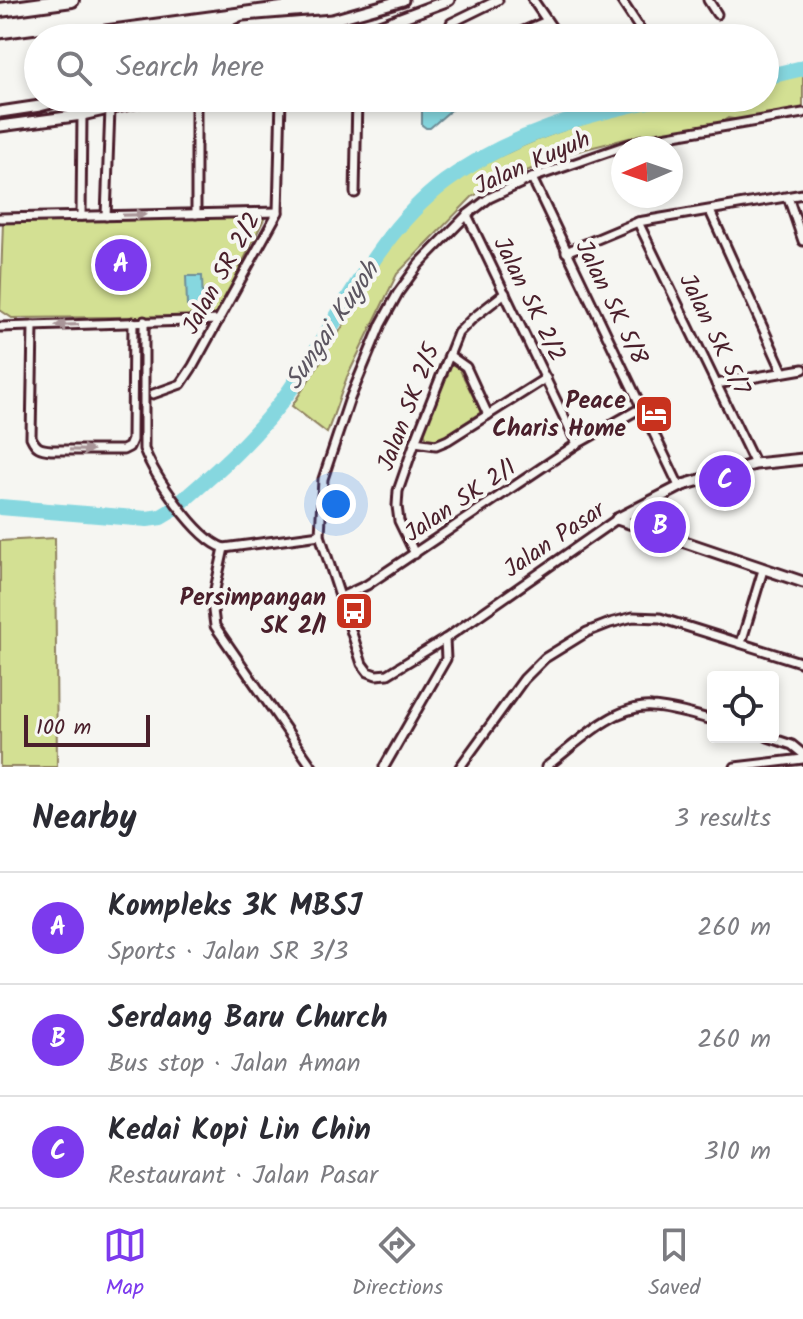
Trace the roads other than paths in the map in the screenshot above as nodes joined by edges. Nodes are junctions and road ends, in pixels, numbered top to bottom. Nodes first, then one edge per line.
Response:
1 (72, 0) edge
2 (403, 0) edge
3 (449, 0) edge
4 (498, 0) edge
5 (533, 0) edge
6 (621, 0) edge
7 (708, 0) edge
8 (0, 10) edge
9 (717, 14) dead end
10 (398, 20) junction
11 (547, 21) junction
12 (285, 24) edge
13 (387, 24) edge
14 (391, 24) edge
15 (451, 24) edge
16 (541, 24) edge
17 (549, 24) edge
18 (637, 24) edge
19 (24, 108) edge
20 (0, 112) edge
21 (96, 112) edge
22 (110, 112) edge
23 (196, 112) edge
24 (281, 112) edge
25 (357, 112) edge
26 (803, 113) edge
27 (82, 115) junction
28 (0, 127) edge
29 (532, 178) junction
30 (355, 193) dead end
31 (803, 194) edge
32 (788, 197) junction
33 (710, 211) junction
34 (278, 212) junction
35 (196, 214) junction
36 (467, 215) junction
37 (81, 216) junction
38 (106, 216) junction
39 (0, 218) edge
40 (638, 222) junction
41 (803, 241) edge
42 (566, 252) junction
43 (505, 293) junction
44 (0, 319) edge
45 (219, 320) junction
46 (144, 321) junction
47 (133, 322) junction
48 (33, 326) junction
49 (0, 327) edge
50 (11, 327) junction
51 (449, 355) junction
52 (803, 369) edge
53 (783, 372) junction
54 (546, 378) junction
55 (716, 384) junction
56 (153, 394) dead end
57 (641, 408) junction
58 (488, 415) junction
59 (415, 442) junction
60 (577, 444) junction
61 (803, 459) edge
62 (755, 464) junction
63 (679, 486) junction
64 (617, 519) junction
65 (320, 535) junction
66 (224, 548) junction
67 (415, 554) junction
68 (763, 570) junction
69 (803, 580) edge
70 (341, 597) junction
71 (445, 639) junction
72 (741, 643) junction
73 (803, 663) edge
74 (388, 674) joint
75 (707, 719) edge
76 (779, 741) edge
77 (799, 760) edge
78 (312, 767) edge
79 (384, 767) edge
80 (460, 767) edge
81 (546, 767) edge
82 (735, 767) edge

1 - 8 highway
2 - 12 street
3 - 10 street
4 - 15 street
5 - 11 street
6 - 18 street
7 - 9 street
10 - 13 street
10 - 14 street
11 - 16 street
11 - 17 street
19 - 20 street
21 - 27 street
22 - 38 street
23 - 35 street
24 - 34 street, Jalan SR 2/2
25 - 30 street
26 - 29 street, Jalan Kuyuh
27 - 28 street
27 - 37 street
29 - 36 street, Jalan Kuyuh
29 - 42 street, Jalan SK 5/8
31 - 32 street
32 - 33 street
32 - 41 street
33 - 40 street
33 - 53 street
34 - 35 street
34 - 45 street, Jalan SR 2/2
38 -> 35 street
36 - 43 street, Jalan SK 2/2
36 - 65 street, Jalan Kuyuh
37 - 38 street
37 - 39 street
40 - 42 street
40 - 55 street, Jalan SK 5/7
42 - 57 street, Jalan SK 5/8
43 - 51 street, Jalan SK 2/5
43 - 54 street, Jalan SK 2/2
44 - 50 street
45 - 46 street
45 - 56 street, Jalan SR 2/2
46 - 47 street
46 - 66 street
47 -> 48 street
48 -> 47 street
48 - 50 street
49 - 50 street
51 - 58 street
51 - 59 street, Jalan SK 2/5
52 - 53 street
53 - 55 street
54 - 58 street
54 - 60 street, Jalan SK 2/2
55 - 62 street, Jalan SK 5/7
57 - 60 street, Jalan SK 2/1
57 - 63 street, Jalan SK 5/8
58 - 59 street
59 - 67 street, Jalan SK 2/5
60 - 67 street, Jalan SK 2/1
61 - 62 street, Jalan Pasar
62 - 63 street, Jalan Pasar
63 - 64 street, Jalan Pasar
64 - 68 street
64 - 71 street, Jalan Pasar
65 - 66 street
65 - 70 street, Jalan Kuyuh
66 - 78 street
67 - 70 street, Jalan SK 2/1
68 - 69 street
68 - 72 street
70 - 74 street, Jalan Kuyuh
71 - 74 street, Jalan Pasar
71 - 79 street
72 - 73 street
72 - 80 street
75 - 81 street
76 - 77 street
77 - 82 street

